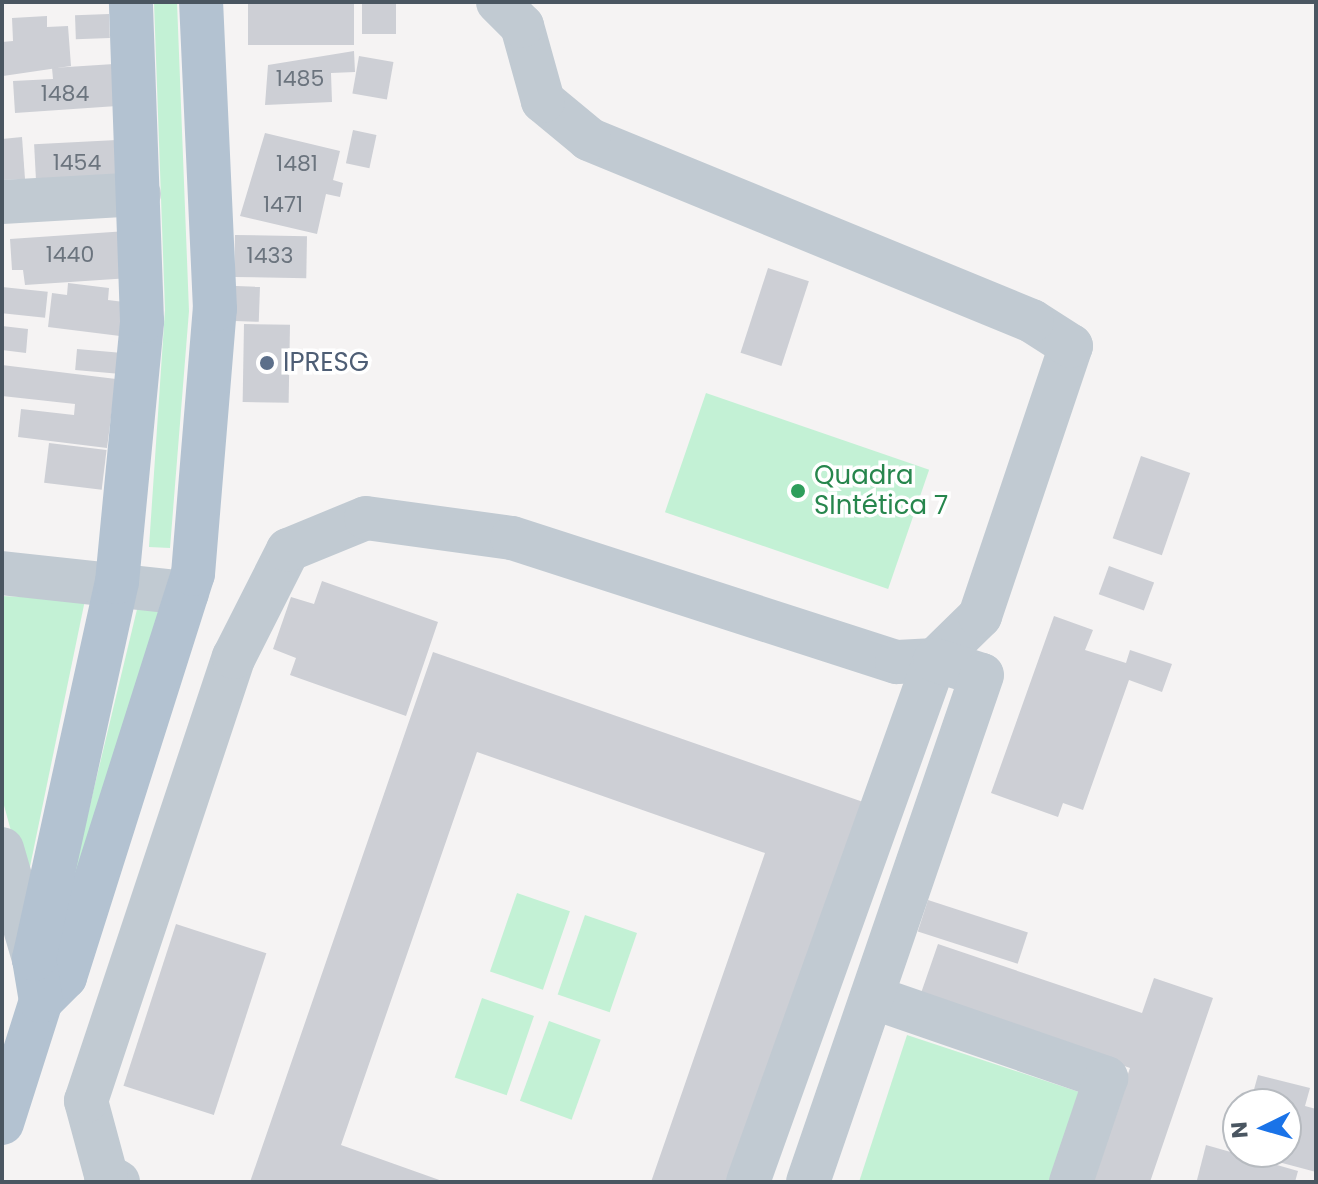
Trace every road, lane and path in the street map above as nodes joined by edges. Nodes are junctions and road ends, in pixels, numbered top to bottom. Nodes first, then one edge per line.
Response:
1 (131, 2) edge
2 (201, 2) edge
3 (498, 2) edge
4 (139, 194) junction
5 (2, 202) edge
6 (2, 573) edge
7 (117, 582) junction
8 (187, 593) junction
9 (935, 660) junction
10 (2, 849) edge
11 (47, 979) junction
12 (872, 997) junction
13 (2, 1123) edge
14 (118, 1182) edge
15 (748, 1182) edge
16 (808, 1182) edge
17 (1071, 1182) edge

1 - 4 main road
2 - 8 main road
3 - 9 street
4 - 5 street
4 - 7 main road
6 - 7 street
7 - 8 street
7 - 11 main road
8 - 11 main road
9 - 12 street
9 - 14 street
9 - 15 street
10 - 11 street
11 - 13 main road
12 - 16 street
12 - 17 street

